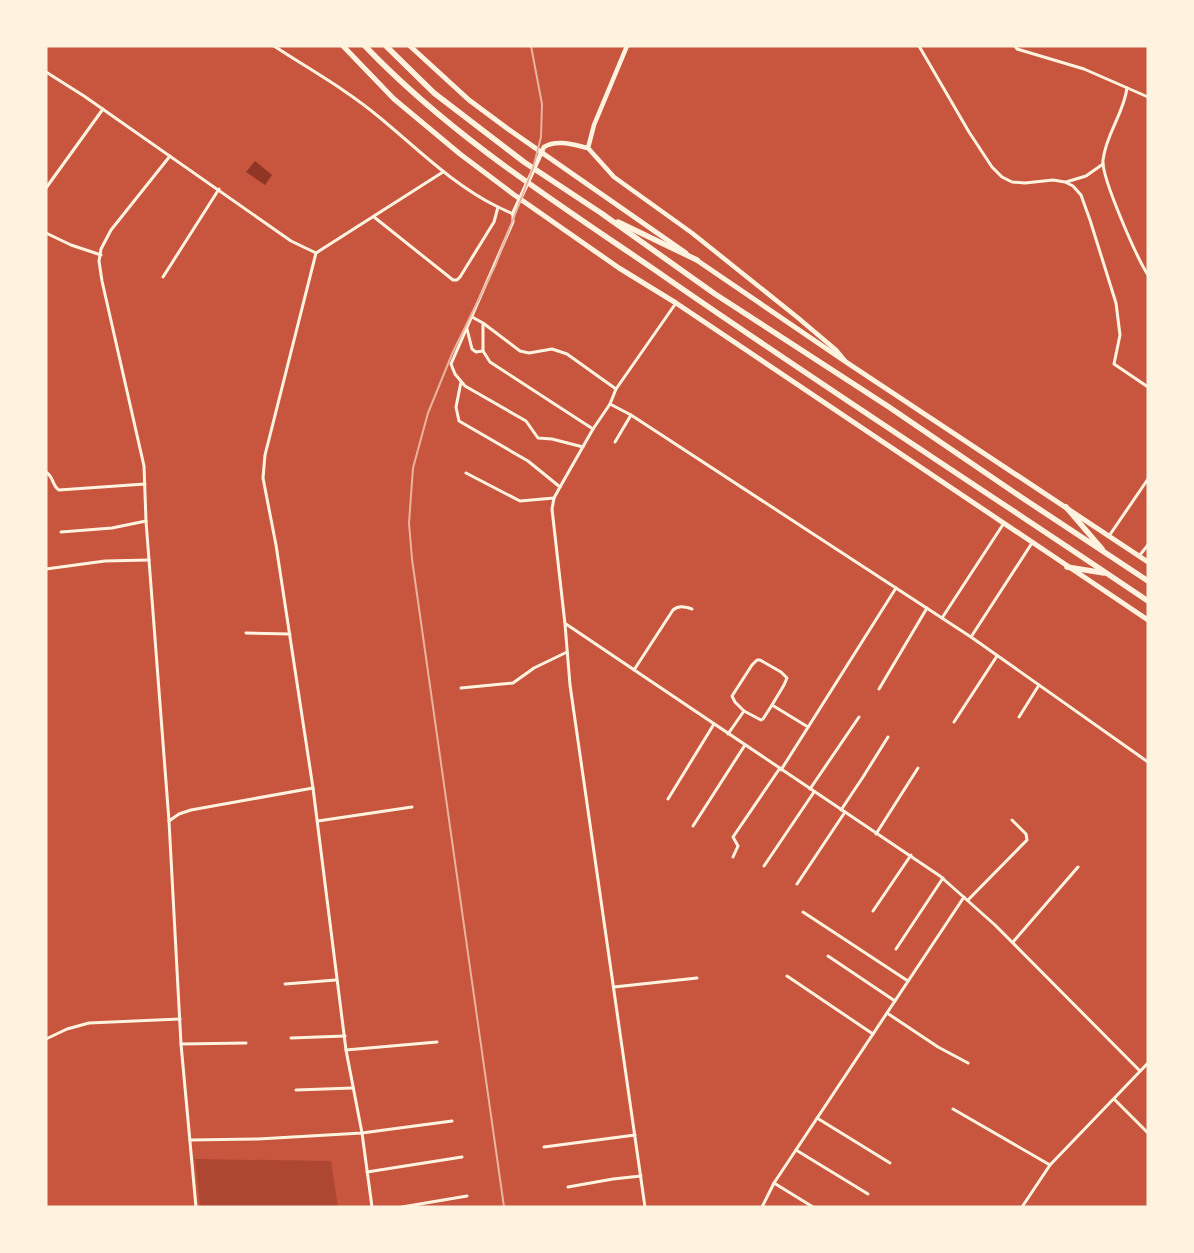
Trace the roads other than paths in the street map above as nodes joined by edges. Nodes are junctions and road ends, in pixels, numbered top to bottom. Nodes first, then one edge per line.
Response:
1 (274, 46) edge
2 (343, 46) edge
3 (365, 46) edge
4 (386, 46) edge
5 (410, 46) edge
6 (627, 46) edge
7 (919, 46) edge
8 (1015, 46) edge
9 (46, 72) edge
10 (1127, 88) junction
11 (1148, 97) edge
12 (103, 109) junction
13 (588, 148) junction
14 (170, 156) junction
15 (1103, 164) junction
16 (443, 172) junction
17 (1065, 182) junction
18 (46, 188) edge
19 (219, 189) junction
20 (498, 207) junction
21 (601, 213) junction
22 (513, 214) junction
23 (374, 217) junction
24 (46, 233) edge
25 (316, 253) junction
26 (100, 255) junction
27 (697, 260) junction
28 (1148, 274) edge
29 (163, 277) dead end
30 (676, 303) junction
31 (472, 317) junction
32 (483, 323) junction
33 (467, 328) junction
34 (484, 351) junction
35 (846, 362) junction
36 (461, 381) junction
37 (1148, 387) edge
38 (616, 389) junction
39 (610, 404) junction
40 (631, 415) junction
41 (593, 429) junction
42 (615, 442) dead end
43 (583, 447) junction
44 (46, 472) edge
45 (466, 473) dead end
46 (1148, 478) edge
47 (145, 484) junction
48 (560, 487) junction
49 (554, 498) junction
50 (1066, 507) junction
51 (146, 521) junction
52 (1004, 523) junction
53 (60, 532) dead end
54 (1109, 536) junction
55 (1032, 543) junction
56 (1148, 545) edge
57 (1107, 554) junction
58 (1139, 556) junction
59 (149, 560) junction
60 (1148, 562) edge
61 (1067, 567) junction
62 (46, 569) edge
63 (1106, 573) junction
64 (1148, 581) edge
65 (896, 588) junction
66 (1148, 601) edge
67 (692, 608) dead end
68 (927, 608) junction
69 (942, 618) junction
70 (1148, 620) edge
71 (565, 624) junction
72 (246, 633) dead end
73 (290, 634) junction
74 (971, 637) junction
75 (568, 652) junction
76 (997, 656) junction
77 (634, 670) junction
78 (1039, 685) junction
79 (461, 688) dead end
80 (879, 689) dead end
81 (772, 705) junction
82 (744, 711) junction
83 (1019, 717) dead end
84 (859, 718) dead end
85 (954, 722) dead end
86 (714, 724) junction
87 (808, 727) junction
88 (728, 734) junction
89 (888, 737) dead end
90 (745, 745) junction
91 (1148, 762) edge
92 (918, 768) dead end
93 (780, 769) junction
94 (314, 788) junction
95 (810, 789) junction
96 (814, 792) junction
97 (668, 799) dead end
98 (412, 807) dead end
99 (843, 811) junction
100 (169, 820) junction
101 (1012, 820) dead end
102 (318, 821) junction
103 (693, 826) dead end
104 (876, 834) junction
105 (911, 855) junction
106 (734, 857) dead end
107 (764, 866) dead end
108 (1078, 868) dead end
109 (943, 878) junction
110 (798, 884) dead end
111 (964, 896) junction
112 (968, 900) junction
113 (873, 911) dead end
114 (804, 912) dead end
115 (1013, 942) junction
116 (896, 949) dead end
117 (828, 956) dead end
118 (787, 976) dead end
119 (697, 978) dead end
120 (336, 980) junction
121 (908, 982) junction
122 (285, 984) dead end
123 (614, 987) junction
124 (895, 1001) junction
125 (887, 1013) junction
126 (180, 1019) junction
127 (873, 1034) junction
128 (345, 1036) junction
129 (46, 1038) edge
130 (291, 1038) dead end
131 (437, 1042) dead end
132 (246, 1043) dead end
133 (181, 1044) junction
134 (346, 1050) junction
135 (968, 1063) dead end
136 (1148, 1063) edge
137 (1140, 1071) junction
138 (353, 1088) junction
139 (296, 1090) dead end
140 (1114, 1099) junction
141 (953, 1109) dead end
142 (817, 1118) junction
143 (452, 1121) dead end
144 (362, 1133) junction
145 (1148, 1133) edge
146 (635, 1135) junction
147 (190, 1140) junction
148 (544, 1147) dead end
149 (796, 1150) junction
150 (462, 1157) dead end
151 (890, 1163) dead end
152 (1050, 1165) junction
153 (367, 1172) junction
154 (641, 1176) junction
155 (774, 1183) junction
156 (568, 1187) dead end
157 (868, 1194) dead end
158 (467, 1196) dead end
159 (196, 1207) edge
160 (372, 1207) edge
161 (402, 1207) edge
162 (645, 1207) edge
163 (762, 1207) edge
164 (813, 1207) edge
165 (1022, 1207) edge

1 - 16 street
2 - 30 main road
3 - 63 highway
4 - 21 highway
5 - 27 main road
6 - 13 street
7 - 17 street
8 - 10 street
9 - 12 street
10 - 11 street
10 - 15 street
12 - 14 street
12 - 18 street
13 - 22 street
13 - 35 street
14 - 19 street
14 - 26 street
15 - 17 street
15 - 28 street
16 - 20 street
16 - 23 street
17 - 37 street
19 - 25 street
19 - 29 street
20 - 22 street
20 - 23 street
21 - 27 highway
21 - 57 highway
22 - 31 street
23 - 25 street
24 - 26 street
25 - 73 street
26 - 47 street
27 - 35 main road
30 - 38 street
30 - 52 main road
31 - 32 street
31 - 33 street
32 - 34 street
32 - 38 street
33 - 34 street
33 - 36 street
34 - 41 street
35 - 50 main road
36 - 43 street
36 - 48 street
38 - 39 street
39 - 40 street
39 - 41 street
40 - 42 street
40 - 65 street
41 - 43 street
43 - 48 street
44 - 47 street
45 - 49 street
46 - 54 street
47 - 51 street
48 - 49 street
49 - 71 street
50 - 54 main road
50 - 57 highway
51 - 53 street
51 - 59 street
52 - 55 main road
52 - 69 street
54 - 58 main road
55 - 61 main road
55 - 74 street
56 - 58 street
57 - 64 highway
58 - 60 main road
59 - 62 street
59 - 100 street
61 - 63 highway
61 - 70 main road
63 - 66 highway
65 - 68 street
65 - 87 street
67 - 77 street
68 - 69 street
68 - 80 street
69 - 74 street
71 - 75 street
71 - 77 street
72 - 73 street
73 - 94 street
74 - 76 street
75 - 79 street
75 - 123 street
76 - 78 street
76 - 85 street
77 - 86 street
78 - 83 street
78 - 91 street
81 - 82 street
81 - 82 street
81 - 87 street
82 - 88 street
84 - 95 street
86 - 88 street
86 - 97 street
87 - 93 street
88 - 90 street
89 - 99 street
90 - 93 street
90 - 103 street
92 - 104 street
93 - 95 street
93 - 106 street
94 - 100 street
94 - 102 street
95 - 96 street
96 - 99 street
96 - 107 street
98 - 102 street
99 - 104 street
99 - 110 street
100 - 126 street
101 - 112 street
102 - 120 street
104 - 105 street
105 - 109 street
105 - 113 street
108 - 115 street
109 - 111 street
109 - 116 street
111 - 112 street
111 - 121 street
112 - 115 street
114 - 121 street
115 - 137 street
117 - 124 street
118 - 127 street
119 - 123 street
120 - 122 street
120 - 128 street
121 - 124 street
123 - 146 street
124 - 125 street
125 - 127 street
125 - 135 street
126 - 129 street
126 - 133 street
127 - 142 street
128 - 130 street
128 - 134 street
131 - 134 street
132 - 133 street
133 - 147 street
134 - 138 street
136 - 137 street
137 - 140 street
138 - 139 street
138 - 144 street
140 - 145 street
140 - 152 street
141 - 152 street
142 - 149 street
142 - 151 street
143 - 144 street
144 - 147 street
144 - 153 street
146 - 148 street
146 - 154 street
147 - 159 street
149 - 155 street
149 - 157 street
150 - 153 street
152 - 165 street
153 - 160 street
154 - 156 street
154 - 162 street
155 - 163 street
155 - 164 street
158 - 161 street

